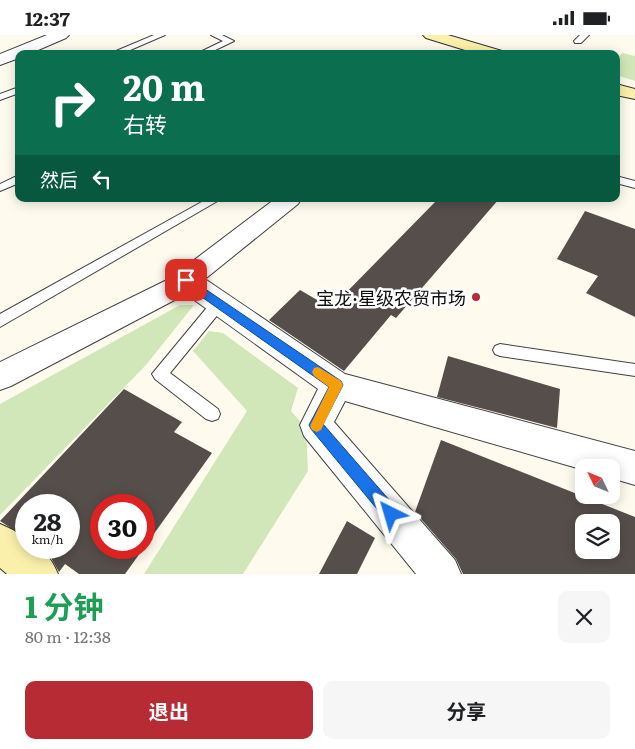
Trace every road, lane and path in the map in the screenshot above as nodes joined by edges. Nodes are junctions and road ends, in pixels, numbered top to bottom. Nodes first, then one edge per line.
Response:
1 (60, 35) edge
2 (161, 35) edge
3 (215, 35) edge
4 (431, 35) edge
5 (585, 35) edge
6 (578, 41) dead end
7 (486, 49) edge
8 (24, 50) edge
9 (122, 50) edge
10 (209, 50) edge
11 (15, 54) edge
12 (0, 60) edge
13 (620, 90) edge
14 (15, 91) edge
15 (635, 94) edge
16 (0, 97) edge
17 (620, 180) edge
18 (15, 181) edge
19 (635, 185) edge
20 (0, 187) edge
21 (210, 202) edge
22 (286, 202) edge
23 (186, 280) junction
24 (219, 303) junction
25 (0, 321) edge
26 (500, 350) dead end
27 (635, 370) edge
28 (0, 377) edge
29 (337, 385) junction
30 (212, 414) dead end
31 (635, 468) edge
32 (0, 543) edge
33 (38, 574) edge
34 (441, 574) edge

1 - 8 street
2 - 9 lane
3 - 10 lane
4 - 7 street
5 - 6 lane
11 - 12 street
13 - 15 street
14 - 16 lane
17 - 19 lane
18 - 20 lane
21 - 25 lane
22 - 23 street
23 - 24 street
23 - 28 street
24 - 29 street
24 - 30 lane
26 - 27 lane
29 - 31 street
29 - 34 street
32 - 33 street

